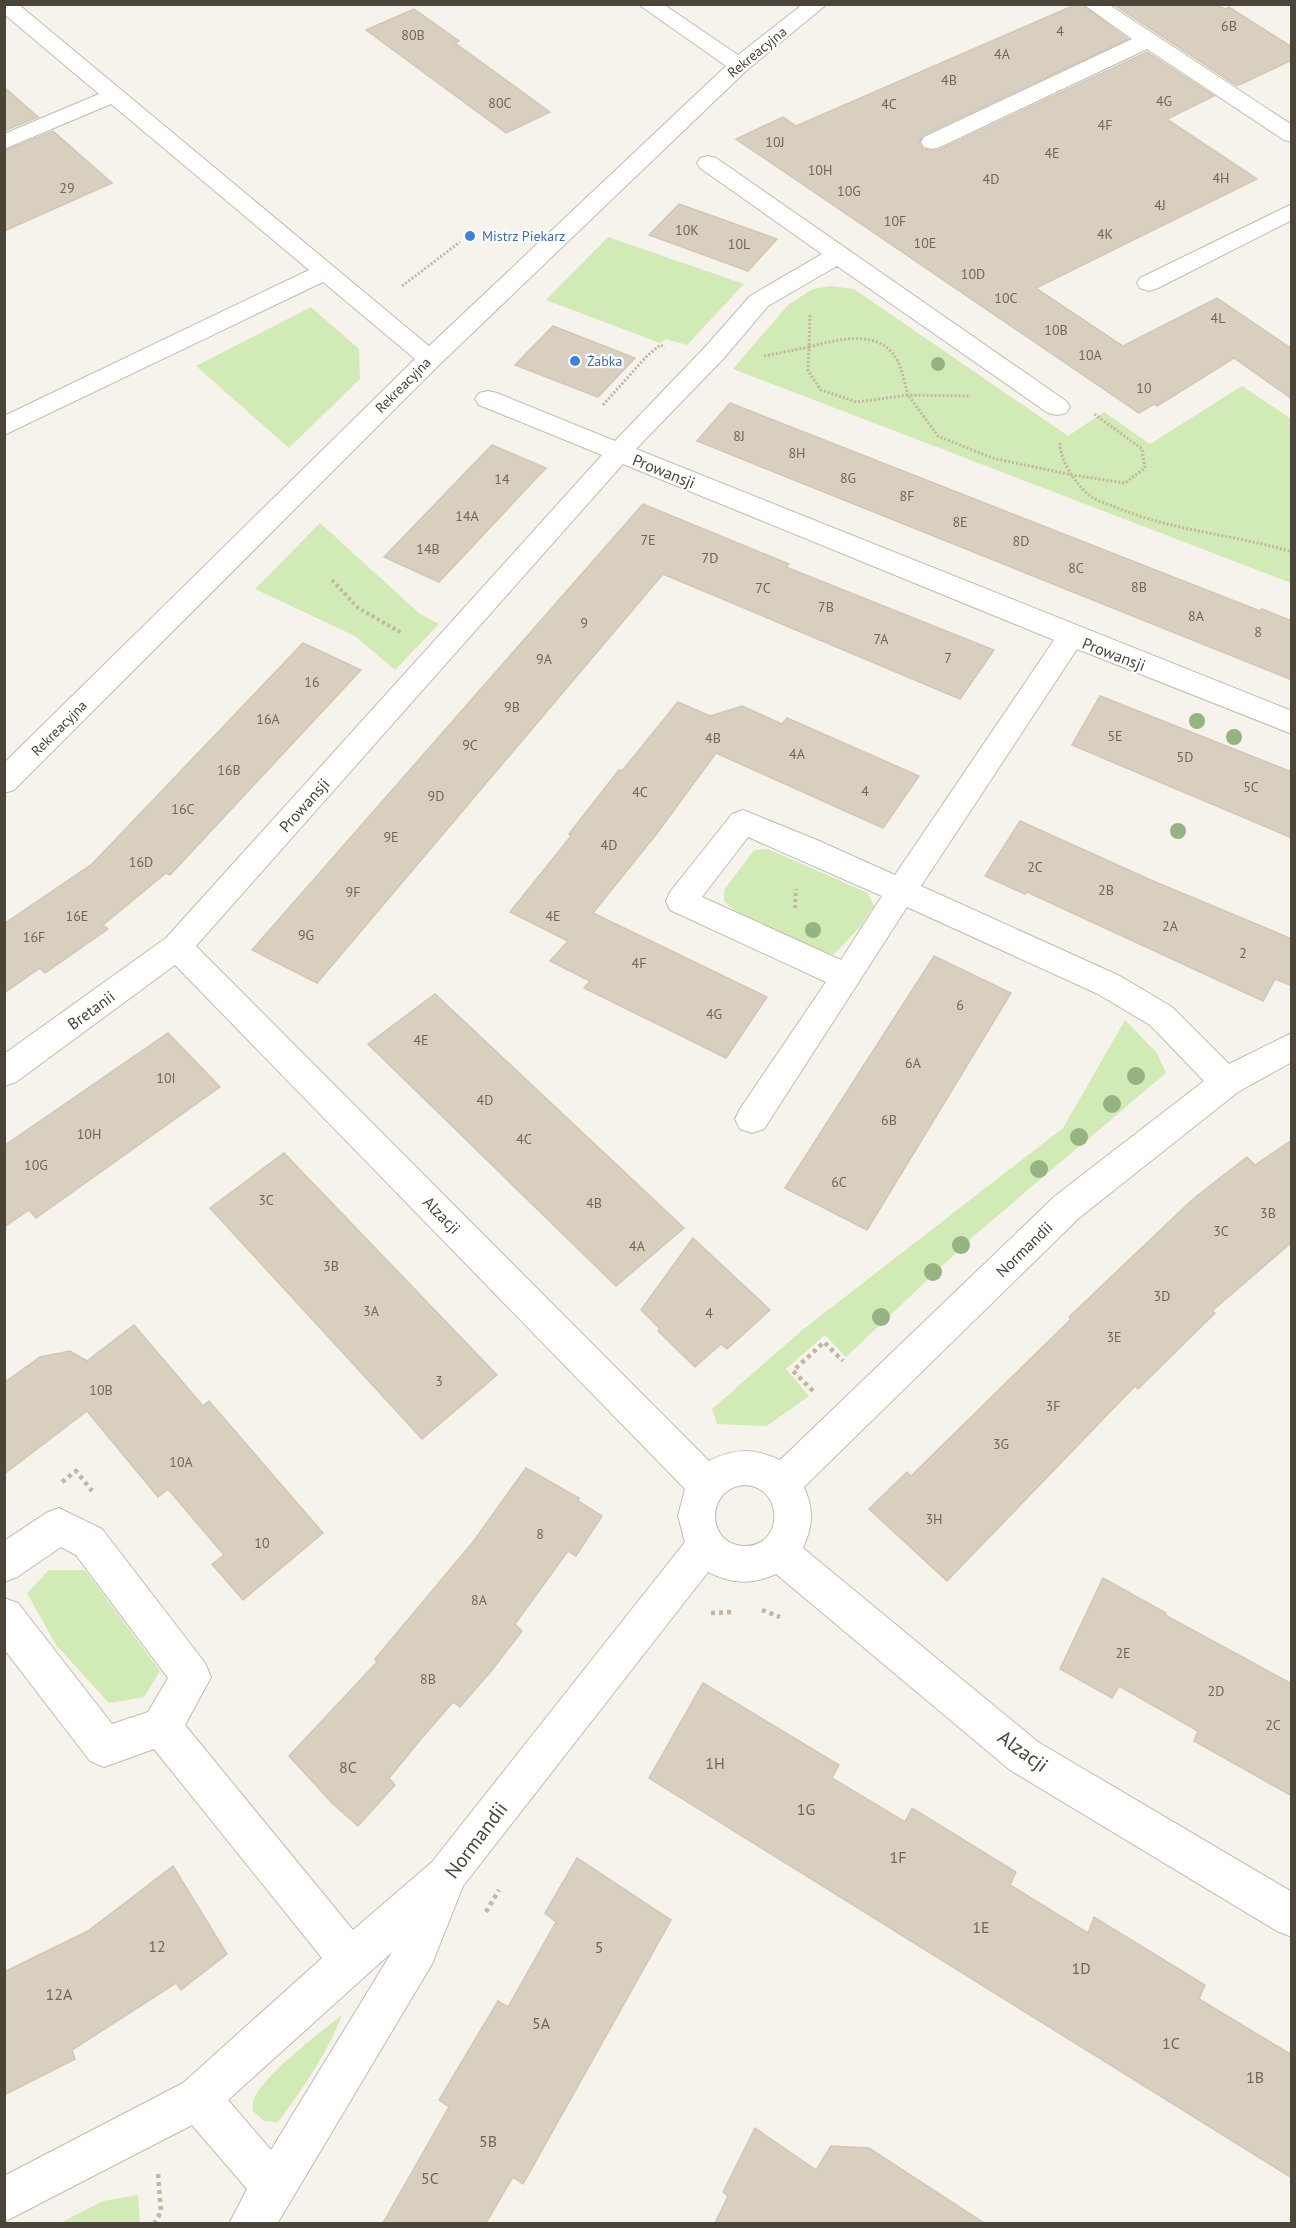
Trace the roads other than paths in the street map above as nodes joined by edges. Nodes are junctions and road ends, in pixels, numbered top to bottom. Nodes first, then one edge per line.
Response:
1 (5, 4) edge
2 (648, 4) edge
3 (817, 4) edge
4 (1093, 4) edge
5 (1148, 40) junction
6 (739, 65) junction
7 (114, 95) junction
8 (1292, 135) edge
9 (4, 142) edge
10 (932, 142) dead end
11 (708, 163) dead end
12 (1292, 211) edge
13 (838, 255) junction
14 (327, 271) junction
15 (1149, 283) dead end
16 (430, 359) junction
17 (488, 399) dead end
18 (1057, 407) dead end
19 (4, 427) edge
20 (619, 452) junction
21 (1071, 636) junction
22 (1292, 723) edge
23 (4, 782) edge
24 (901, 891) junction
25 (177, 947) junction
26 (847, 977) junction
27 (1292, 1046) edge
28 (4, 1072) edge
29 (1226, 1082) junction
30 (752, 1119) dead end
31 (706, 1484) junction
32 (781, 1484) junction
33 (706, 1545) junction
34 (778, 1552) junction
35 (4, 1564) edge
36 (4, 1617) edge
37 (161, 1727) junction
38 (448, 1872) junction
39 (1292, 1916) edge
40 (350, 1959) junction
41 (198, 2098) junction
42 (273, 2186) junction
43 (4, 2200) edge
44 (251, 2223) edge

1 - 7 street
2 - 6 street
3 - 6 street, Rekreacyjna
4 - 5 street
5 - 8 street
5 - 10 street
6 - 16 street, Rekreacyjna
7 - 9 street
7 - 14 street
11 - 13 street
12 - 15 street
13 - 18 street
13 - 20 street
14 - 16 street
14 - 19 street
16 - 23 street, Rekreacyjna
17 - 20 street
20 - 21 street, Prowansji
20 - 25 street, Prowansji
21 - 22 street, Prowansji
21 - 24 street
24 - 26 street
24 - 26 street
24 - 29 street
25 - 28 street, Bretanii
25 - 31 street, Alzacji
26 - 30 street
27 - 29 street, Normandii
29 - 32 street, Normandii
31 - 32 street
31 - 33 street
32 - 34 street
33 - 34 street
33 - 38 street, Normandii
34 - 39 street, Alzacji
35 - 37 street
36 - 37 street
37 - 40 street
38 - 40 street
38 - 42 street, Normandii
40 - 41 street
41 - 42 street
41 - 43 street
42 - 44 street, Normandii

